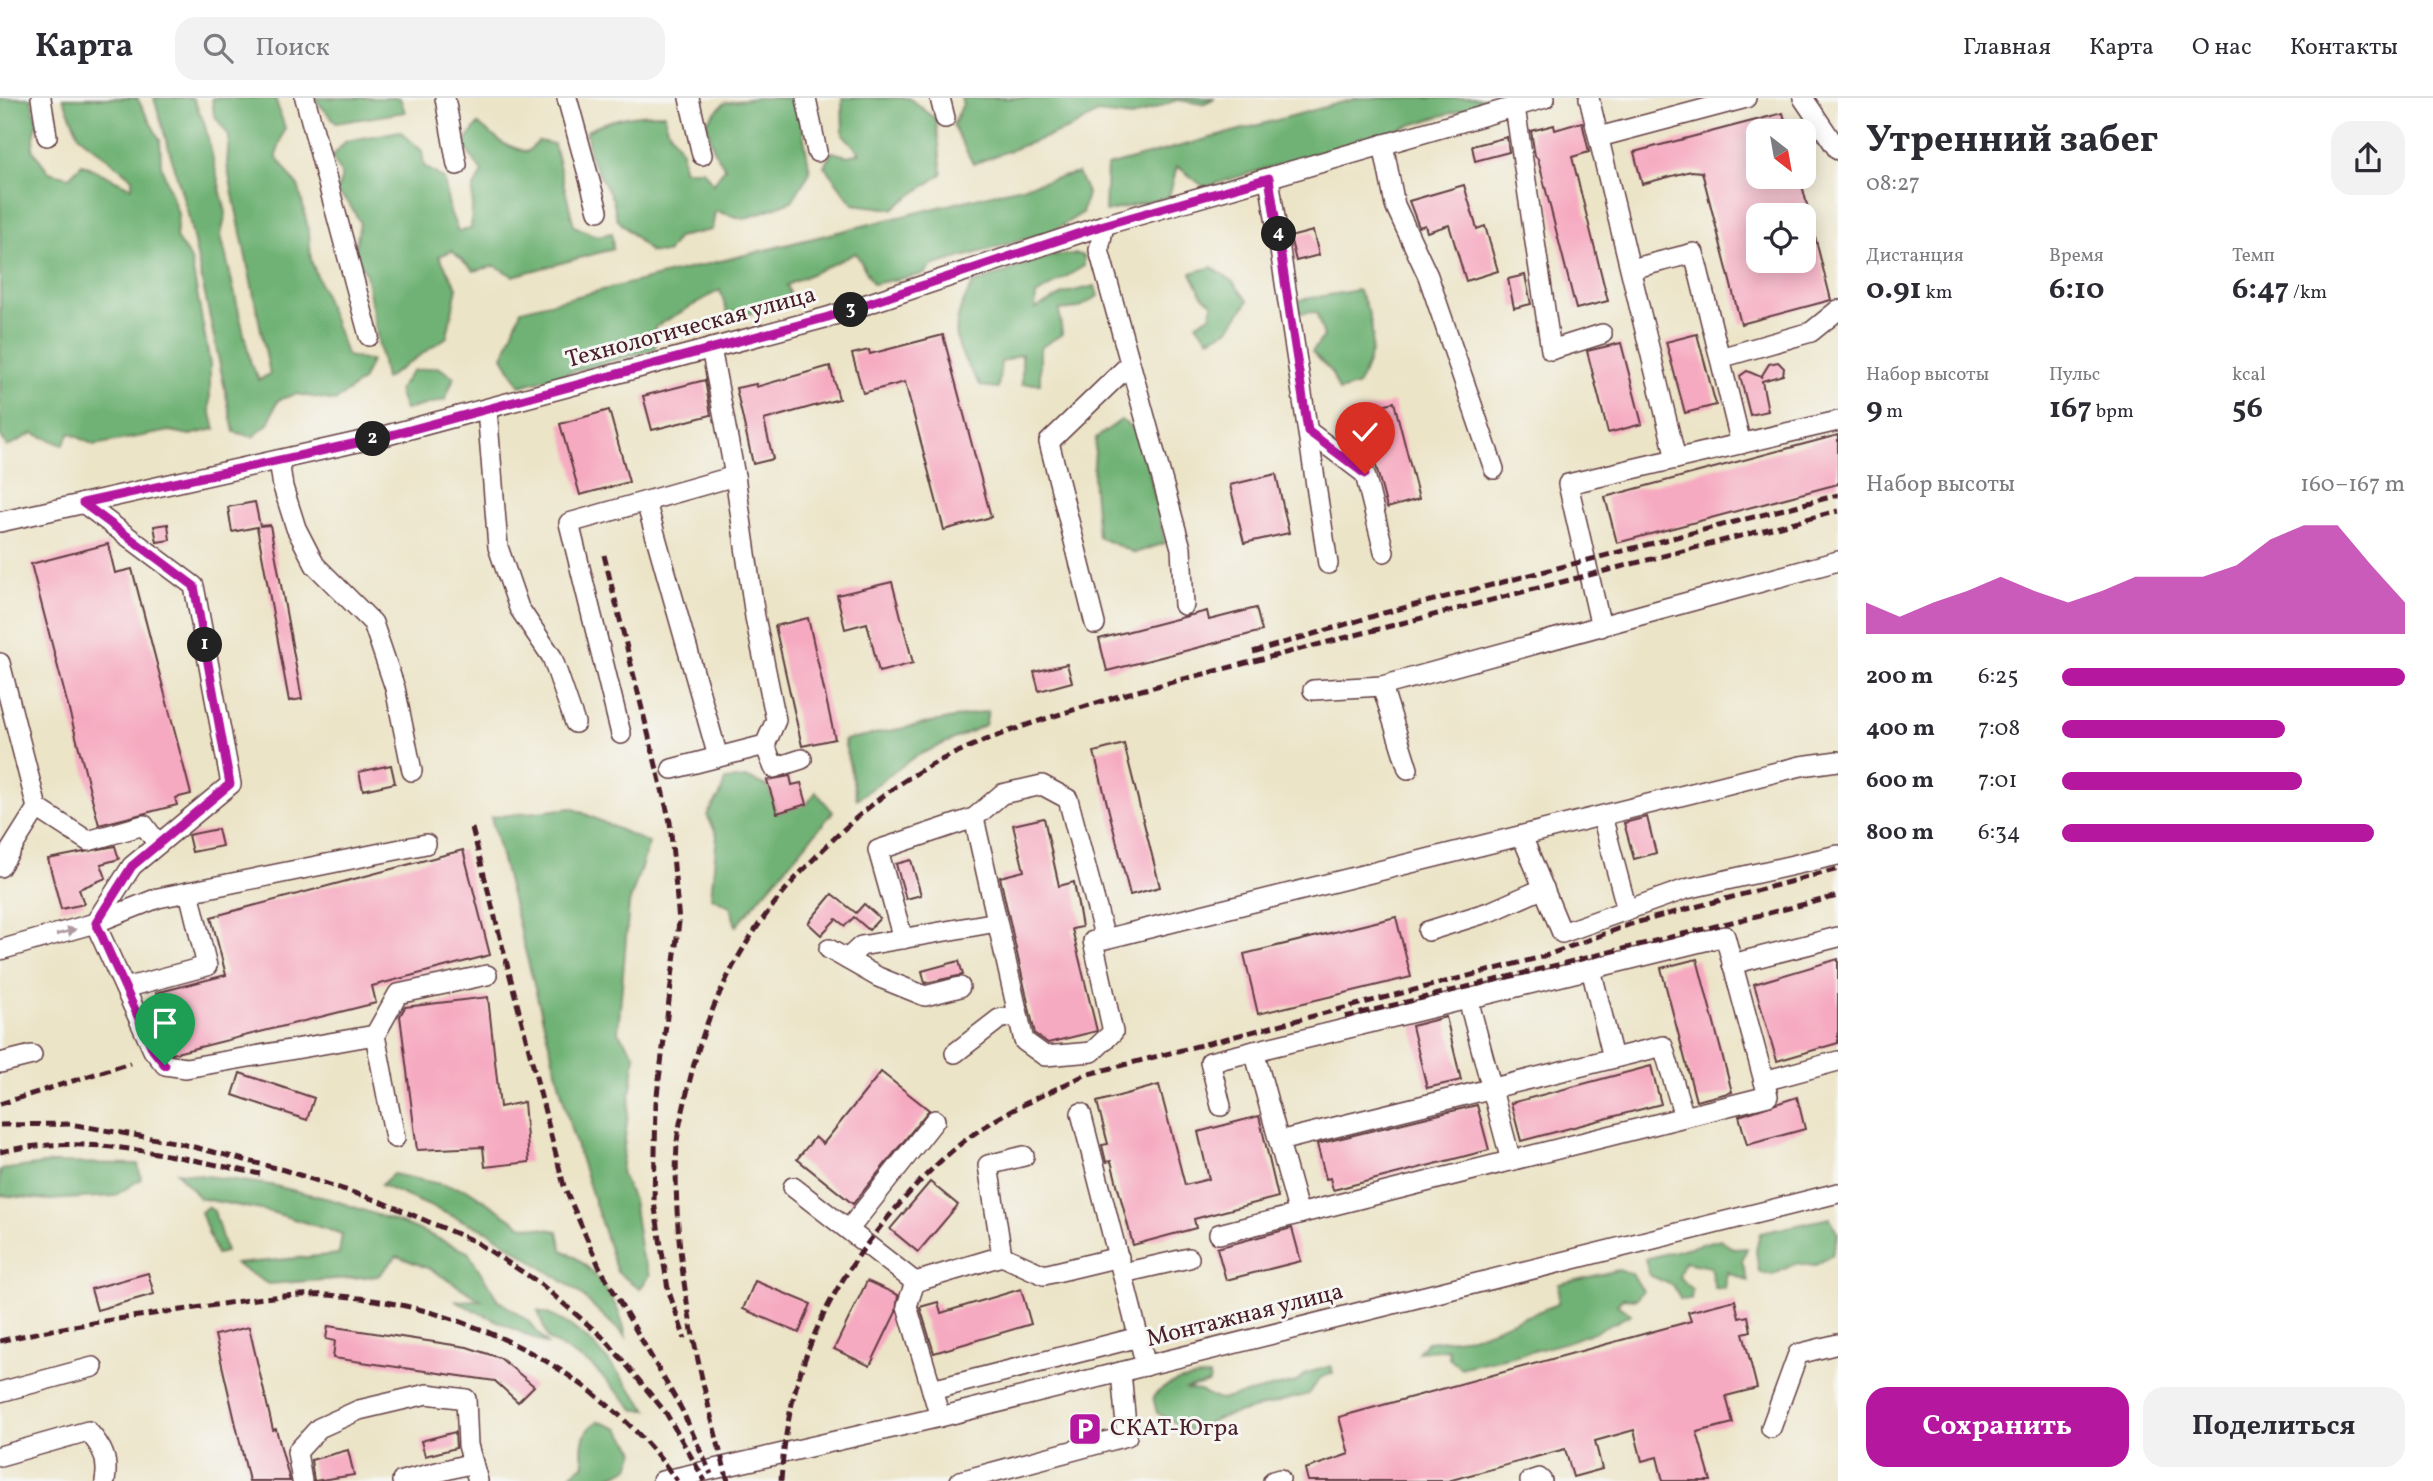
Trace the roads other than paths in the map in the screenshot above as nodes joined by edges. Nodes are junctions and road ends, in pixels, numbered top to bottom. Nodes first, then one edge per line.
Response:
1 (41, 98) edge
2 (305, 98) edge
3 (445, 98) edge
4 (567, 98) edge
5 (689, 98) edge
6 (806, 98) edge
7 (940, 98) edge
8 (1545, 98) edge
9 (1589, 98) edge
10 (1746, 98) edge
11 (1803, 98) edge
12 (1515, 107) junction
13 (945, 118) dead end
14 (47, 136) dead end
15 (1599, 137) junction
16 (1383, 144) junction
17 (1838, 150) edge
18 (817, 152) dead end
19 (702, 155) dead end
20 (457, 165) dead end
21 (1269, 178) junction
22 (598, 211) dead end
23 (1104, 225) junction
24 (1631, 269) junction
25 (1838, 310) edge
26 (1602, 334) dead end
27 (369, 335) dead end
28 (711, 348) junction
29 (1720, 358) junction
30 (1130, 364) junction
31 (488, 408) junction
32 (1838, 421) edge
33 (1308, 431) junction
34 (1741, 444) junction
35 (1676, 459) junction
36 (279, 460) junction
37 (1494, 469) dead end
38 (735, 476) junction
39 (646, 502) junction
40 (83, 503) junction
41 (0, 522) edge
42 (1384, 552) dead end
43 (1838, 561) edge
44 (1328, 564) dead end
45 (1184, 605) dead end
46 (1095, 624) dead end
47 (1601, 627) junction
48 (0, 663) edge
49 (1382, 687) junction
50 (1313, 690) dead end
51 (575, 723) dead end
52 (621, 734) dead end
53 (765, 745) junction
54 (718, 757) junction
55 (803, 760) dead end
56 (1838, 761) edge
57 (672, 769) dead end
58 (1408, 769) dead end
59 (412, 771) dead end
60 (37, 808) junction
61 (1602, 816) junction
62 (974, 818) junction
63 (1522, 836) junction
64 (159, 844) junction
65 (426, 844) dead end
66 (1838, 855) edge
67 (0, 867) edge
68 (1544, 888) junction
69 (189, 892) junction
70 (1627, 910) junction
71 (996, 922) junction
72 (96, 923) junction
73 (1428, 931) dead end
74 (1838, 937) edge
75 (903, 939) junction
76 (1105, 939) junction
77 (829, 949) dead end
78 (0, 950) edge
79 (847, 959) junction
80 (1732, 964) junction
81 (1591, 968) junction
82 (487, 975) dead end
83 (960, 987) dead end
84 (125, 988) junction
85 (1468, 999) junction
86 (1018, 1014) junction
87 (375, 1035) junction
88 (1254, 1051) junction
89 (955, 1053) dead end
90 (32, 1055) dead end
91 (1613, 1058) junction
92 (1838, 1060) edge
93 (0, 1063) edge
94 (1764, 1081) junction
95 (1491, 1088) junction
96 (1221, 1106) dead end
97 (1081, 1113) dead end
98 (1684, 1117) junction
99 (935, 1120) dead end
100 (395, 1138) dead end
101 (1279, 1141) junction
102 (1024, 1156) dead end
103 (1511, 1161) junction
104 (793, 1187) dead end
105 (1838, 1193) edge
106 (1299, 1214) junction
107 (849, 1229) junction
108 (1219, 1234) dead end
109 (1002, 1256) junction
110 (1189, 1258) dead end
111 (1121, 1265) junction
112 (915, 1282) junction
113 (1139, 1337) junction
114 (1838, 1344) edge
115 (1146, 1366) junction
116 (93, 1367) dead end
117 (1121, 1372) junction
118 (932, 1390) junction
119 (0, 1392) edge
120 (940, 1418) junction
121 (1772, 1427) dead end
122 (0, 1456) edge
123 (475, 1472) edge
124 (105, 1481) edge
125 (302, 1481) edge
126 (402, 1481) edge
127 (662, 1481) edge
128 (960, 1481) edge
129 (1530, 1481) edge
130 (1542, 1481) edge

1 - 14 street
2 - 27 street
3 - 20 street
4 - 22 street
5 - 19 street
6 - 18 street
7 - 13 street
8 - 12 street, Технологическая улица
9 - 15 street
10 - 15 street
11 - 17 street
12 - 16 street, Технологическая улица
12 - 26 street
15 - 24 street
16 - 21 street, Технологическая улица
16 - 37 street
21 - 23 street, Технологическая улица
21 - 33 street
23 - 28 street, Технологическая улица
23 - 30 street
24 - 29 street
24 - 35 street
25 - 29 street
28 - 31 street, Технологическая улица
28 - 38 street
29 - 34 street
30 - 45 street
30 - 46 street
31 - 36 street, Технологическая улица
31 - 51 street
32 - 34 street
33 - 42 street
33 - 44 street
34 - 35 street
35 - 47 street
36 - 40 street, Технологическая улица
36 - 59 street
38 - 39 street
38 - 53 street
39 - 52 street
39 - 54 street
40 - 41 street, Технологическая улица
40 - 64 street
43 - 47 street
47 - 49 street
48 - 60 street
49 - 50 street
49 - 58 street
53 - 54 street
53 - 55 street
54 - 57 street
56 - 61 street
60 - 64 street
60 - 67 street
61 - 63 street
61 - 70 street
62 - 71 street
62 - 75 street
62 - 76 street
63 - 68 street
63 - 76 street
64 - 72 street
65 - 69 street
66 - 70 street
68 - 70 street
68 - 73 street
69 - 72 street
69 - 84 street
71 - 75 street
71 - 86 street
78 -> 72 street
72 - 84 street
74 - 80 street
75 - 79 street
76 - 86 street
77 - 79 street
79 - 83 street
80 - 81 street
80 - 94 street
81 - 85 street
81 - 91 street
82 - 87 street
84 - 87 street
85 - 88 street
85 - 95 street
86 - 89 street
87 - 100 street
88 - 96 street
88 - 101 street
90 - 93 street
91 - 95 street
91 - 98 street
92 - 94 street
94 - 98 street
95 - 101 street
95 - 103 street
97 - 111 street
98 - 103 street
99 - 107 street
101 - 106 street
102 - 109 street
103 - 106 street
104 - 107 street
105 - 115 street, Монтажная улица
106 - 108 street
107 - 112 street
109 - 111 street
109 - 112 street
110 - 111 street
111 - 113 street
112 - 118 street
113 - 115 street
113 - 118 street
114 - 121 street
115 - 117 street, Монтажная улица
116 - 119 street
117 - 120 street, Монтажная улица
117 - 128 street
118 - 120 street
120 - 127 street, Монтажная улица
122 - 124 street
123 - 125 street
123 - 126 street
129 - 130 street

